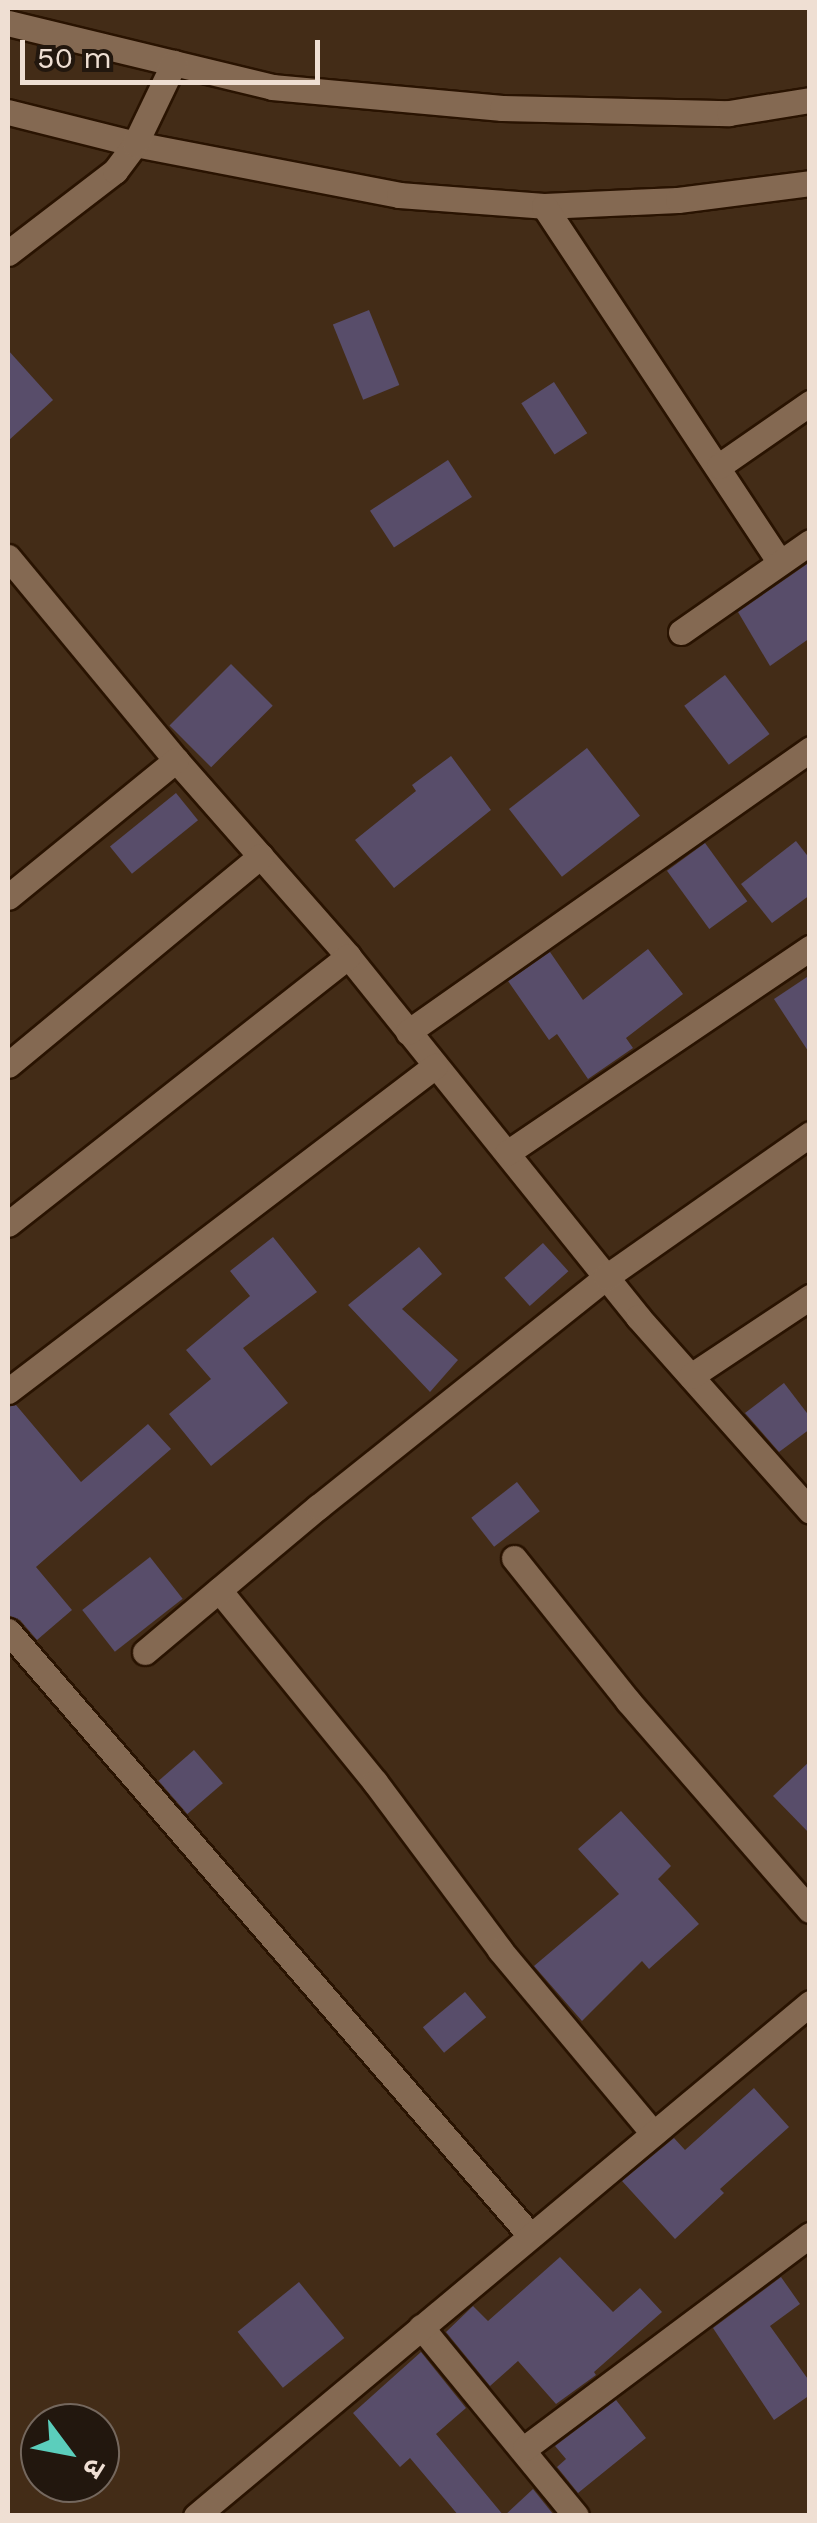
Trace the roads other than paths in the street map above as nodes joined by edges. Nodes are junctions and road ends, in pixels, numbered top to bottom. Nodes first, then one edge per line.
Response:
1 (8, 23) edge
2 (174, 63) junction
3 (810, 100) edge
4 (8, 112) edge
5 (135, 144) junction
6 (810, 184) edge
7 (544, 206) junction
8 (8, 252) edge
9 (810, 404) edge
10 (718, 466) junction
11 (810, 542) edge
12 (8, 556) edge
13 (780, 562) junction
14 (681, 632) dead end
15 (810, 750) edge
16 (176, 760) junction
17 (261, 856) junction
18 (8, 898) edge
19 (810, 948) edge
20 (348, 956) junction
21 (408, 1032) junction
22 (8, 1065) edge
23 (436, 1066) junction
24 (810, 1134) edge
25 (507, 1153) junction
26 (8, 1224) edge
27 (606, 1277) junction
28 (810, 1296) edge
29 (691, 1376) junction
30 (8, 1392) edge
31 (810, 1511) edge
32 (514, 1558) dead end
33 (219, 1590) junction
34 (8, 1631) edge
35 (144, 1652) dead end
36 (810, 1910) edge
37 (810, 2003) edge
38 (654, 2133) junction
39 (810, 2235) edge
40 (530, 2236) junction
41 (420, 2326) junction
42 (525, 2448) junction
43 (196, 2516) edge
44 (576, 2516) edge

1 - 2 street
2 - 3 street
2 - 5 street
4 - 5 street
5 - 7 street
5 - 8 street
6 - 7 street
7 - 10 street
9 - 10 street
10 - 13 street
11 - 13 street
12 - 16 street
13 - 14 street
15 - 21 street
16 - 17 street
16 - 18 street
17 - 20 street
17 - 22 street
19 - 25 street
20 - 21 street
20 - 26 street
21 - 23 street
23 - 25 street
23 - 30 street
24 - 27 street
25 - 27 street
27 - 29 street
27 - 33 street
28 - 29 street
29 - 31 street
32 - 36 street
33 - 35 street
33 - 38 street
34 - 40 street
37 - 38 street
38 - 40 street
39 - 42 street
40 - 41 street
41 - 42 street
41 - 43 street
42 - 44 street

